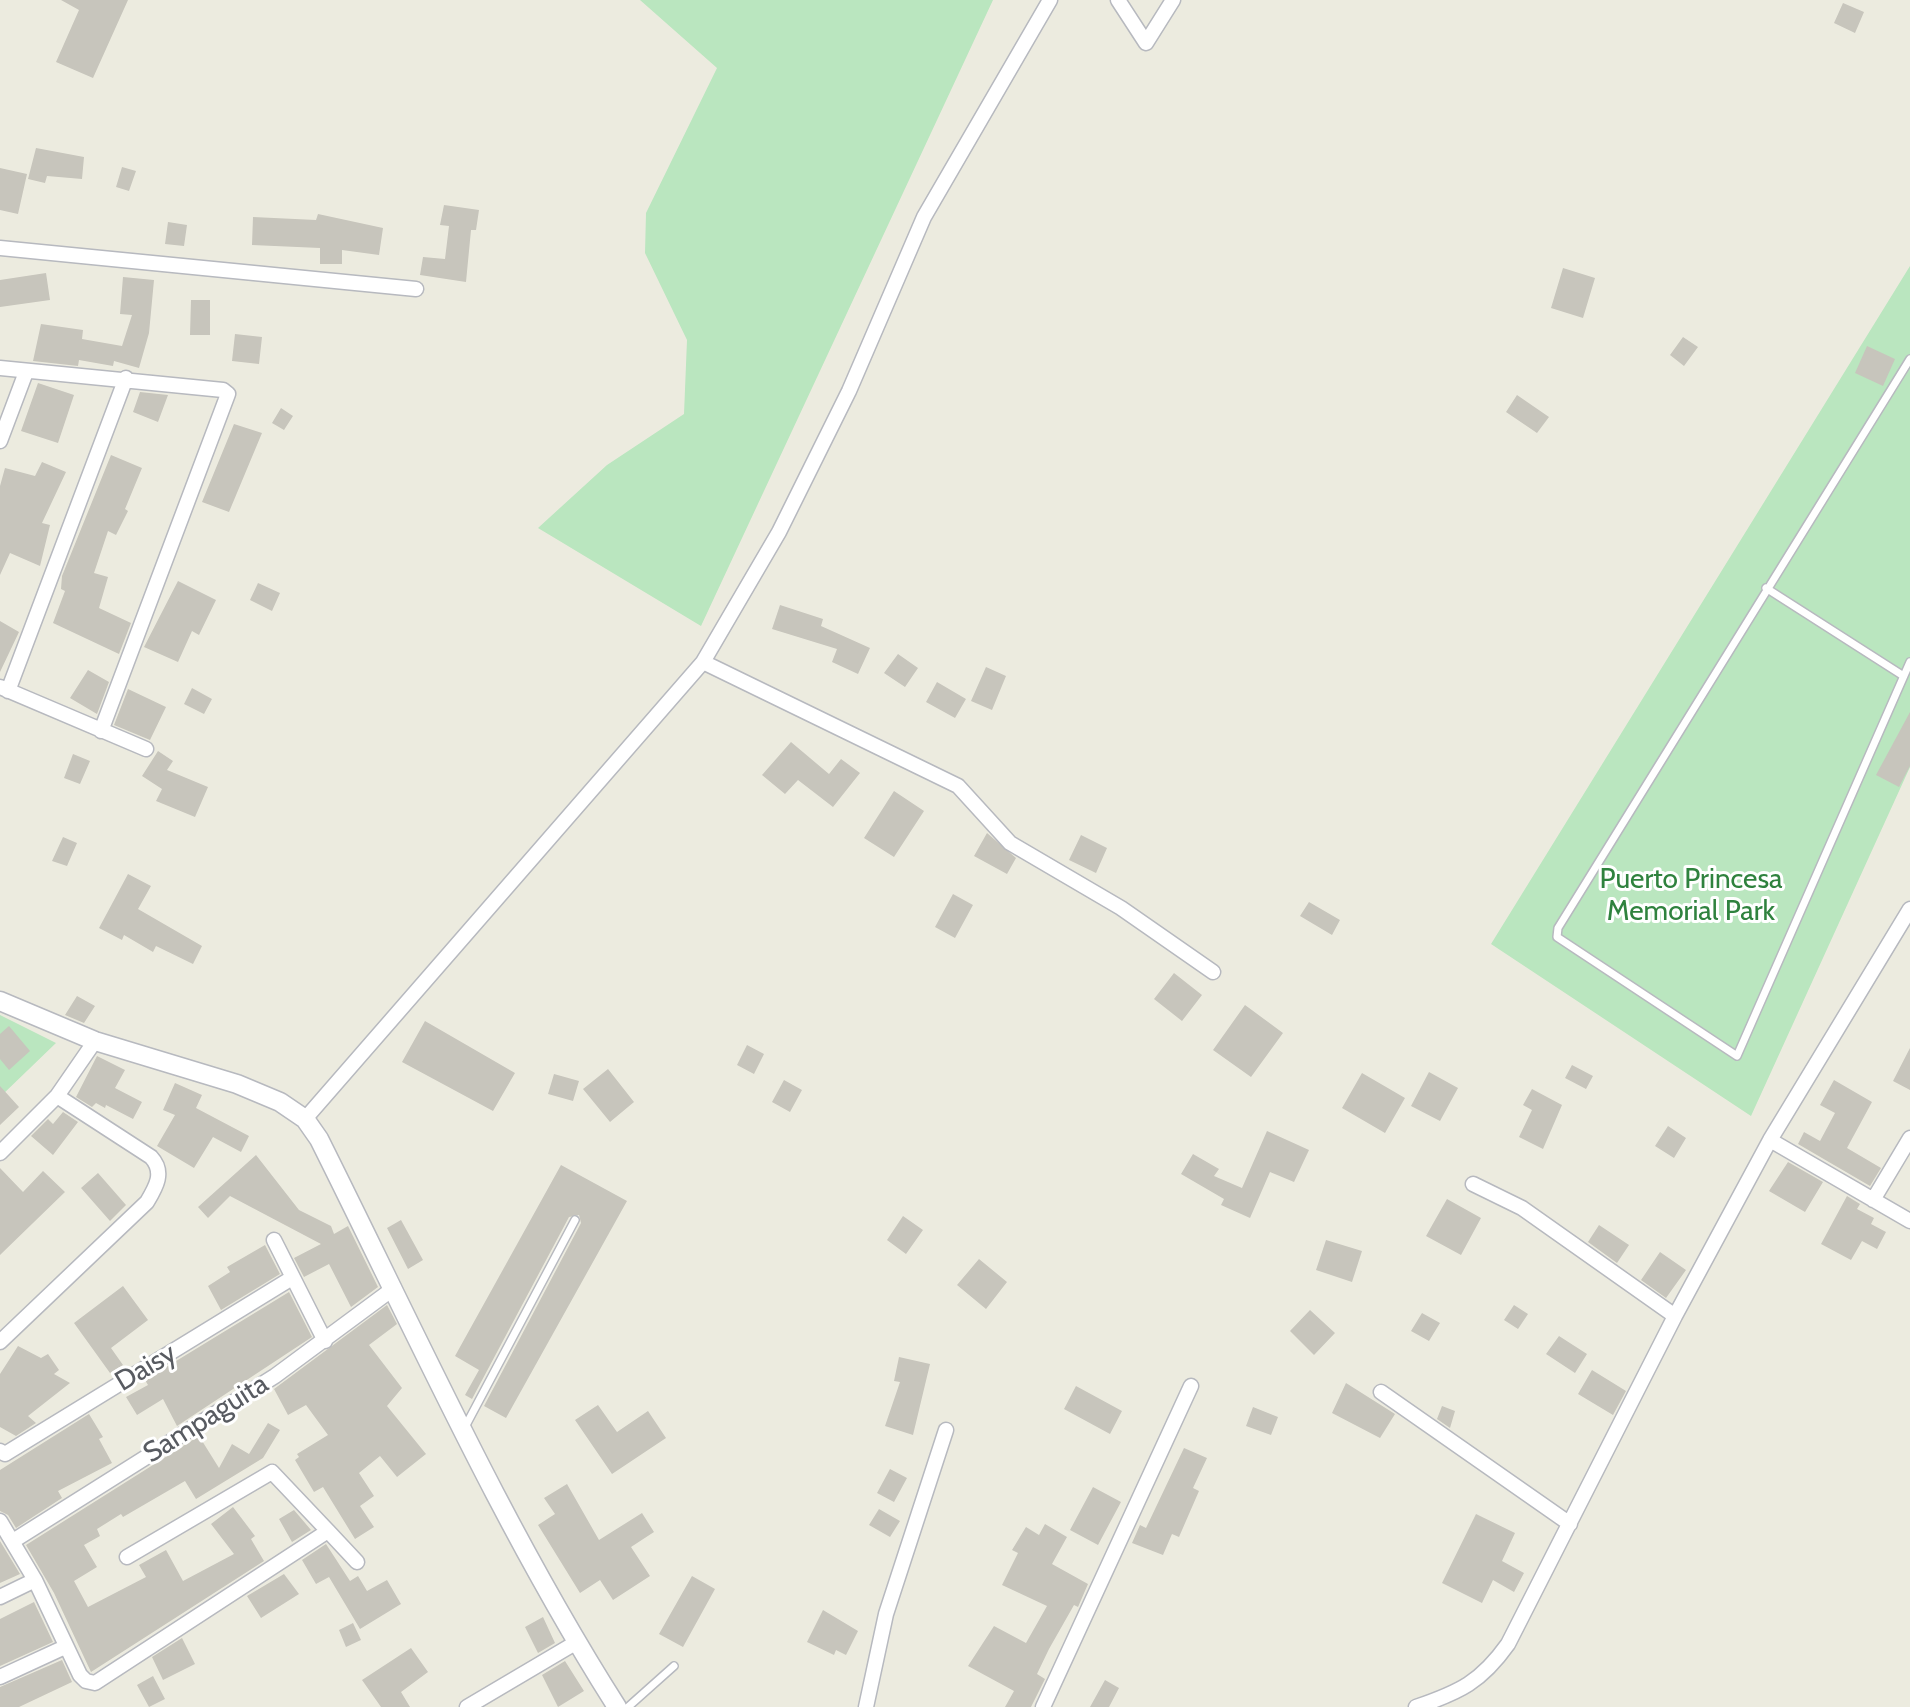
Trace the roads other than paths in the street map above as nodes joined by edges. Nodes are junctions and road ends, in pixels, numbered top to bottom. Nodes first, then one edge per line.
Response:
1 (1050, 0) edge
2 (1118, 0) edge
3 (1173, 0) edge
4 (0, 248) edge
5 (416, 289) dead end
6 (1910, 359) edge
7 (0, 368) edge
8 (26, 372) junction
9 (126, 378) junction
10 (0, 441) edge
11 (1766, 588) junction
12 (703, 662) junction
13 (1910, 662) edge
14 (1902, 675) junction
15 (4, 689) edge
16 (101, 731) junction
17 (146, 749) dead end
18 (1910, 909) edge
19 (1213, 972) dead end
20 (0, 1001) edge
21 (95, 1041) junction
22 (57, 1096) junction
23 (305, 1119) junction
24 (1910, 1138) edge
25 (1770, 1140) junction
26 (0, 1153) edge
27 (1473, 1184) dead end
28 (1873, 1200) junction
29 (575, 1220) dead end
30 (1910, 1221) edge
31 (274, 1240) dead end
32 (292, 1278) junction
33 (394, 1288) junction
34 (1675, 1316) junction
35 (325, 1341) junction
36 (0, 1342) edge
37 (1191, 1386) dead end
38 (1381, 1392) dead end
39 (464, 1429) junction
40 (946, 1430) dead end
41 (2, 1455) edge
42 (0, 1521) edge
43 (1570, 1524) junction
44 (328, 1531) junction
45 (13, 1541) junction
46 (127, 1557) dead end
47 (357, 1562) dead end
48 (35, 1580) junction
49 (0, 1597) edge
50 (577, 1642) junction
51 (65, 1647) junction
52 (674, 1666) dead end
53 (0, 1677) edge
54 (467, 1707) edge
55 (617, 1707) edge
56 (628, 1707) edge
57 (866, 1707) edge
58 (1043, 1707) edge
59 (1416, 1707) edge

1 - 12 street
2 - 3 street
4 - 5 street
6 - 11 lane
7 - 8 street
8 - 9 street
8 - 10 street
9 - 15 street
9 - 16 street
11 - 14 lane
11 - 14 lane
12 - 19 street
12 - 23 street
13 - 14 lane
15 - 16 street
16 - 17 street
18 - 25 street
20 - 21 street
21 - 22 street
21 - 23 street
22 - 26 street
22 - 36 street
23 - 33 street
24 - 28 street
25 - 28 street
25 - 34 street
27 - 34 street
28 - 30 street
29 - 39 lane
31 - 32 street
32 - 35 street
32 - 41 street, Daisy
33 - 35 street, Sampaguita
33 - 39 street
34 - 43 street
35 - 45 street, Sampaguita
37 - 58 street
38 - 43 street
39 - 50 street
40 - 57 street
42 - 45 street
43 - 59 street
44 - 46 street
44 - 47 street
44 - 51 street
45 - 48 street
48 - 49 street
48 - 51 street
50 - 54 street
50 - 55 street
51 - 53 street
52 - 56 lane

